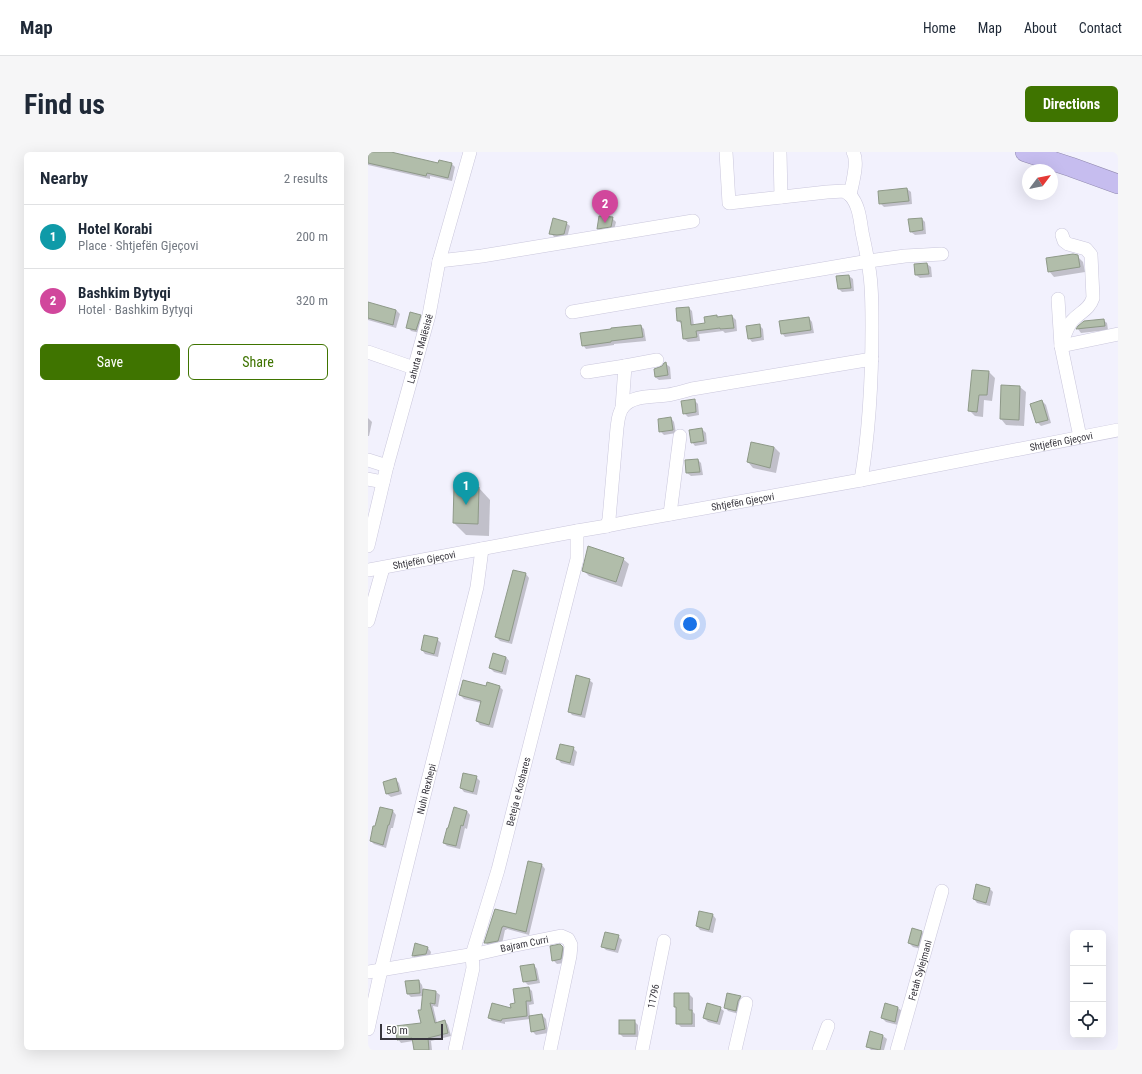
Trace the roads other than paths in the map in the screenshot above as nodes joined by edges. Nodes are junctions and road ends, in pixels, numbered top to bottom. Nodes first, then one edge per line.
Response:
1 (726, 152) edge
2 (780, 152) edge
3 (853, 152) edge
4 (1025, 152) edge
5 (1064, 152) edge
6 (467, 153) edge
7 (1118, 171) edge
8 (1118, 184) edge
9 (850, 195) junction
10 (781, 197) junction
11 (693, 221) dead end
12 (1062, 235) dead end
13 (942, 254) dead end
14 (439, 261) junction
15 (868, 261) junction
16 (1058, 299) dead end
17 (572, 312) dead end
18 (1118, 334) edge
19 (1061, 346) junction
20 (368, 352) edge
21 (872, 358) junction
22 (658, 360) dead end
23 (625, 366) junction
24 (414, 368) junction
25 (587, 372) dead end
26 (622, 408) junction
27 (1118, 430) edge
28 (680, 436) dead end
29 (1080, 437) junction
30 (368, 460) edge
31 (388, 466) junction
32 (368, 479) edge
33 (861, 480) junction
34 (384, 482) junction
35 (670, 514) junction
36 (607, 526) junction
37 (578, 531) junction
38 (368, 546) edge
39 (482, 549) junction
40 (383, 568) junction
41 (368, 570) edge
42 (368, 621) edge
43 (942, 891) dead end
44 (664, 941) dead end
45 (472, 955) junction
46 (374, 971) edge
47 (746, 1003) dead end
48 (828, 1026) dead end
49 (368, 1029) edge
50 (455, 1050) edge
51 (550, 1050) edge
52 (642, 1050) edge
53 (735, 1050) edge
54 (819, 1050) edge
55 (897, 1050) edge

1 - 10 street
2 - 10 street
3 - 9 street
4 - 8 highway
5 - 7 highway
6 - 14 street, Lahuta e Malësisë
9 - 10 street
9 - 15 street
11 - 14 street
12 - 19 street
13 - 15 street
14 - 24 street, Lahuta e Malësisë
15 - 17 street
15 - 21 street
16 - 19 street
18 - 19 street
19 - 29 street
20 - 24 street
21 - 26 street
21 - 33 street
22 - 23 street
23 - 25 street
23 - 26 street
24 - 31 street, Lahuta e Malësisë
26 - 36 street
27 - 29 street, Shtjefën Gjeçovi
28 - 35 street
29 - 33 street, Shtjefën Gjeçovi
30 - 31 street
31 - 34 street, Lahuta e Malësisë
32 - 34 street
33 - 35 street, Shtjefën Gjeçovi
34 - 38 street, Lahuta e Malësisë
35 - 36 street, Shtjefën Gjeçovi
36 - 37 street, Shtjefën Gjeçovi
37 - 39 street, Shtjefën Gjeçovi
37 - 45 street, Beteja e Koshares
39 - 40 street, Shtjefën Gjeçovi
39 - 46 street, Nuhi Rexhepi
40 - 41 street, Shtjefën Gjeçovi
40 - 42 street
43 - 55 street, Fetah Sylejmani
44 - 52 street, 11796
45 - 46 street, Bajram Curri
45 - 50 street, Beteja e Koshares
45 - 51 street, Bajram Curri
46 - 49 street, Nuhi Rexhepi
47 - 53 street
48 - 54 street

